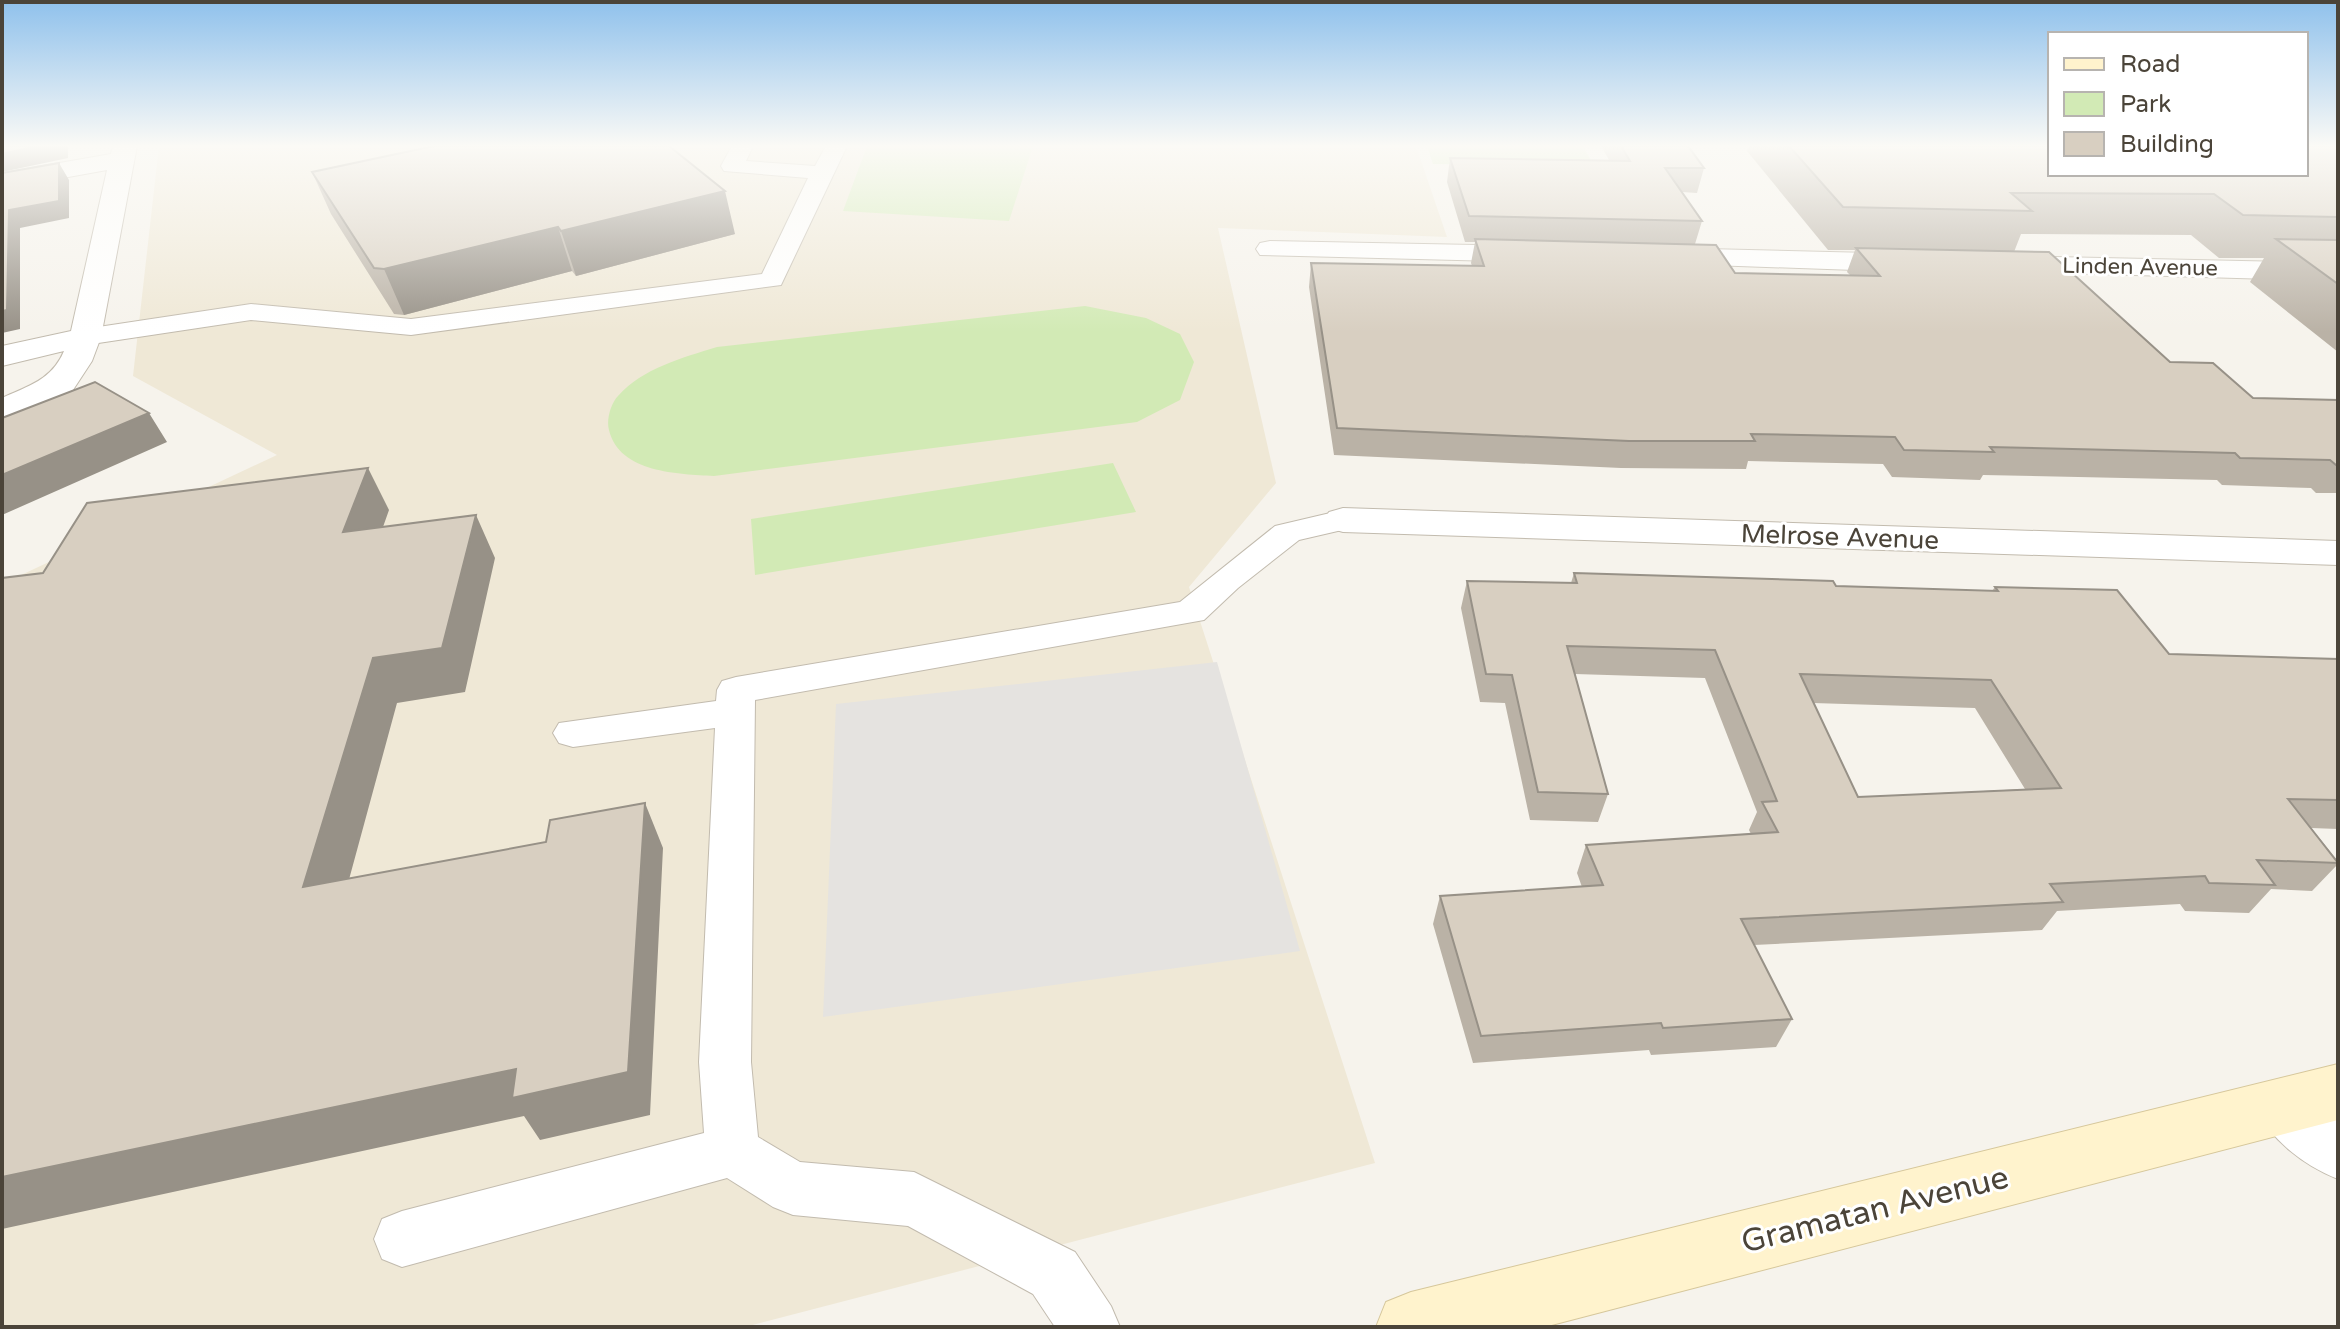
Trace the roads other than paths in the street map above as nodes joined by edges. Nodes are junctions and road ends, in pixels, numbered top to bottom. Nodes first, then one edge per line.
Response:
1 (112, 208) edge
2 (806, 208) edge
3 (1270, 249) dead end
4 (1566, 255) edge
5 (1643, 257) edge
6 (1939, 263) edge
7 (1970, 264) edge
8 (2338, 272) edge
9 (85, 337) junction
10 (2, 356) edge
11 (2, 411) edge
12 (1343, 520) joint
13 (2338, 553) edge
14 (735, 701) junction
15 (573, 733) dead end
16 (2312, 1100) edge
17 (2338, 1149) edge
18 (732, 1151) junction
19 (402, 1239) dead end
20 (1090, 1327) edge
21 (1411, 1327) edge

1 - 9 street
2 - 9 lane
3 - 4 street
5 - 6 street
7 - 8 street, Linden Avenue
9 - 10 street
9 - 11 street
12 - 13 street, Melrose Avenue
12 - 14 lane
14 - 15 lane
14 - 18 lane
16 - 17 street
16 - 21 main road, Gramatan Avenue
18 - 19 lane
18 - 20 lane

